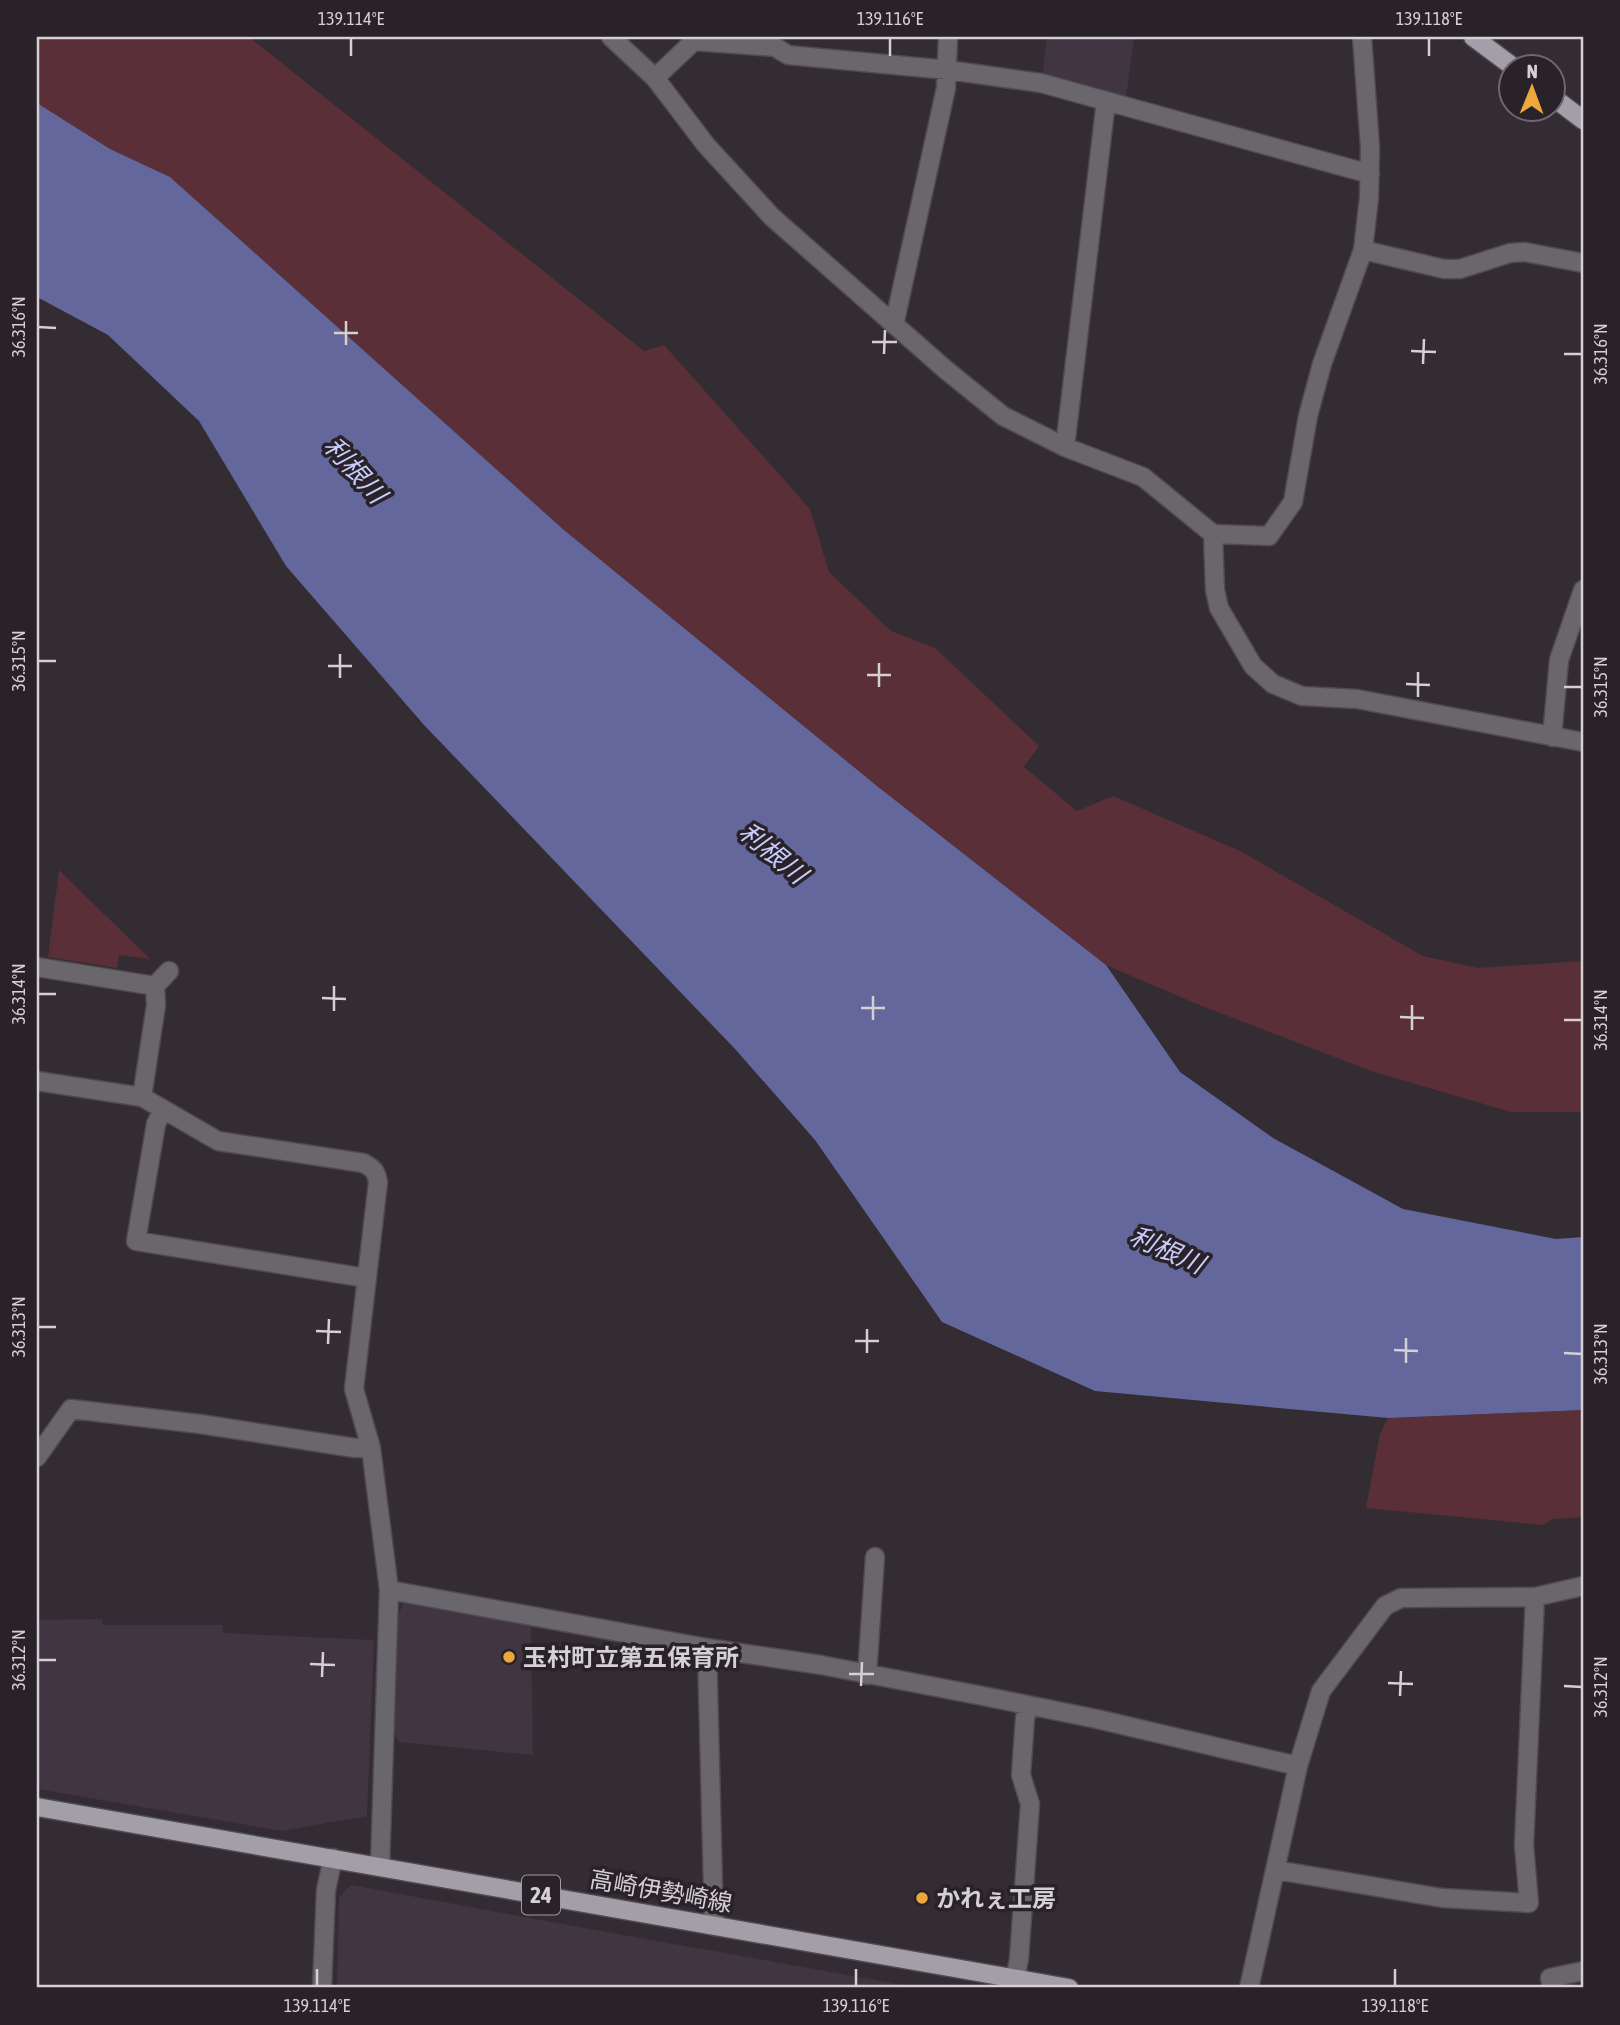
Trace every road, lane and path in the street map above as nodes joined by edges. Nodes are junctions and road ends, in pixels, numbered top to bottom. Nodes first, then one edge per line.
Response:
1 (611, 37) edge
2 (948, 37) edge
3 (1362, 37) edge
4 (1473, 37) edge
5 (694, 39) edge
6 (1498, 56) edge
7 (948, 70) junction
8 (655, 78) junction
9 (1106, 101) junction
10 (1568, 109) edge
11 (1583, 120) edge
12 (1370, 174) junction
13 (1363, 250) junction
14 (1583, 264) edge
15 (894, 325) junction
16 (1065, 447) junction
17 (1213, 534) junction
18 (1583, 590) edge
19 (1552, 737) junction
20 (1583, 742) edge
21 (37, 967) edge
22 (169, 971) dead end
23 (155, 986) junction
24 (37, 1081) edge
25 (142, 1097) junction
26 (163, 1110) junction
27 (366, 1278) junction
28 (371, 1448) junction
29 (37, 1457) edge
30 (875, 1557) dead end
31 (1583, 1586) edge
32 (389, 1590) junction
33 (1535, 1597) junction
34 (707, 1648) junction
35 (867, 1675) junction
36 (1029, 1706) junction
37 (1298, 1766) junction
38 (37, 1807) edge
39 (333, 1858) junction
40 (380, 1866) junction
41 (1276, 1870) junction
42 (715, 1926) junction
43 (1583, 1971) edge
44 (1015, 1979) junction
45 (1046, 1987) edge
46 (322, 1988) edge
47 (1069, 1988) edge
48 (1249, 1988) edge
49 (1552, 1988) edge

1 - 8 street
2 - 7 street
3 - 12 street
4 - 6 main road
5 - 7 street
5 - 8 street
7 - 9 street
7 - 15 street
8 - 15 street
9 - 12 street
9 - 16 street
10 - 11 main road
12 - 13 street
13 - 14 street
13 - 17 street
15 - 16 street
16 - 17 street
17 - 19 street
18 - 19 street
19 - 20 street
21 - 23 street
22 - 23 street
23 - 25 street
24 - 25 street
25 - 26 street
26 - 27 street
26 - 27 street
27 - 28 street
28 - 29 street
28 - 32 street
30 - 35 street
31 - 33 street
32 - 34 street
32 - 40 street
33 - 37 street
33 - 41 street
34 - 35 street
34 - 42 street
35 - 36 street
36 - 37 street
36 - 44 street
37 - 41 street
38 - 39 main road, 高崎伊勢崎線 / 24
39 - 40 main road, 高崎伊勢崎線 / 24
39 - 46 street
40 - 42 main road, 高崎伊勢崎線 / 24
41 - 48 street
42 - 44 main road, 高崎伊勢崎線 / 24
43 - 49 street
44 - 45 main road, 高崎伊勢崎線 / 24
45 - 47 main road, 高崎伊勢崎線 / 24

